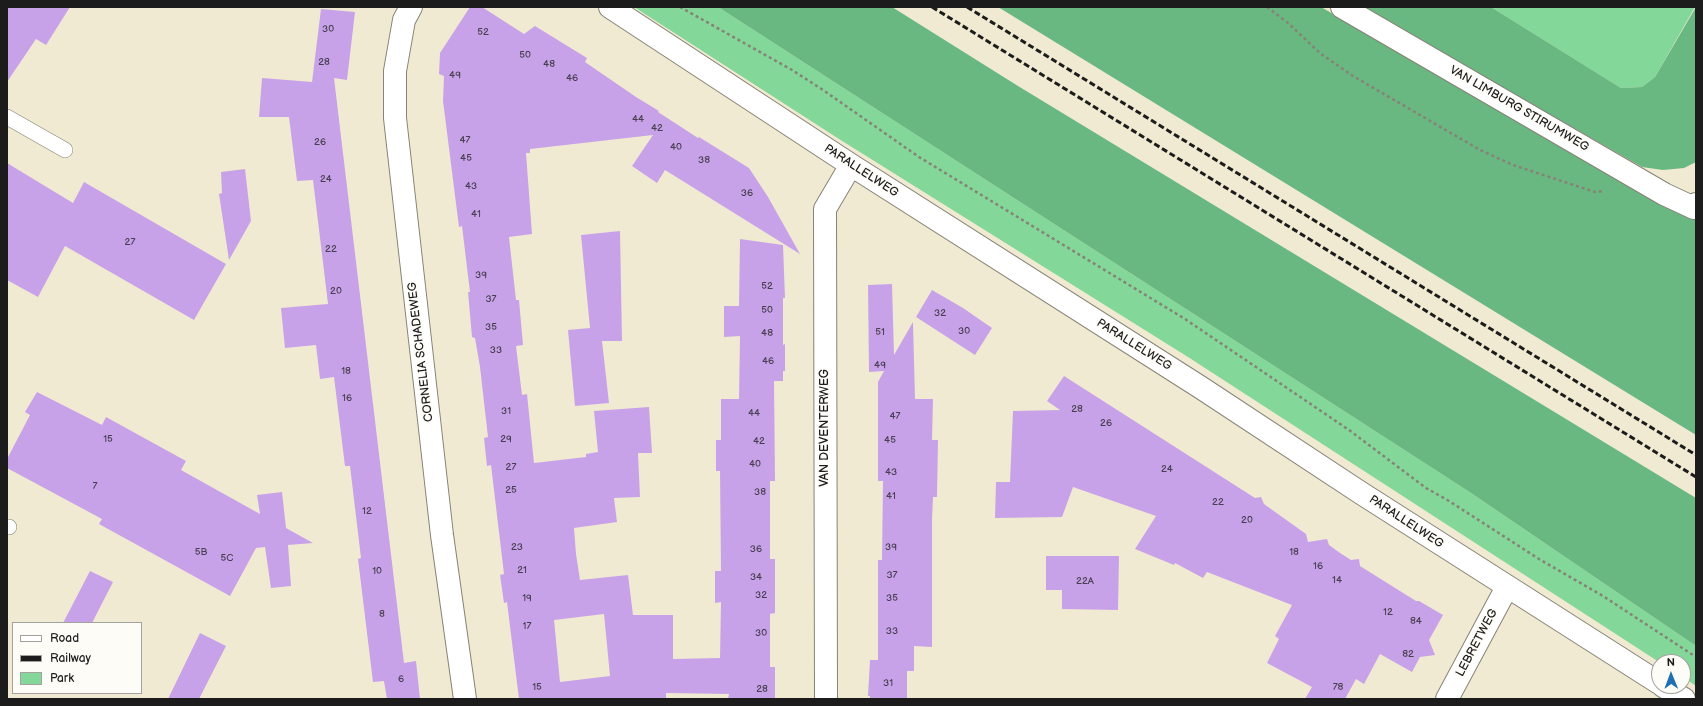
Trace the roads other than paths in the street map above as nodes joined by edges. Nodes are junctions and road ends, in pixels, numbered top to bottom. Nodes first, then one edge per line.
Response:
1 (411, 7) edge
2 (610, 7) edge
3 (1342, 7) edge
4 (7, 117) edge
5 (65, 150) dead end
6 (851, 165) junction
7 (1696, 204) edge
8 (1508, 587) junction
9 (1651, 678) edge
10 (465, 699) edge
11 (826, 699) edge
12 (1448, 699) edge

1 - 10 street, CORNELIA SCHADEWEG
2 - 6 street, PARALLELWEG
3 - 7 street, VAN LIMBURG STIRUMWEG
4 - 5 lane
6 - 8 street, PARALLELWEG
6 - 11 street, VAN DEVENTERWEG
8 - 9 street, PARALLELWEG
8 - 12 street, LEBRETWEG

